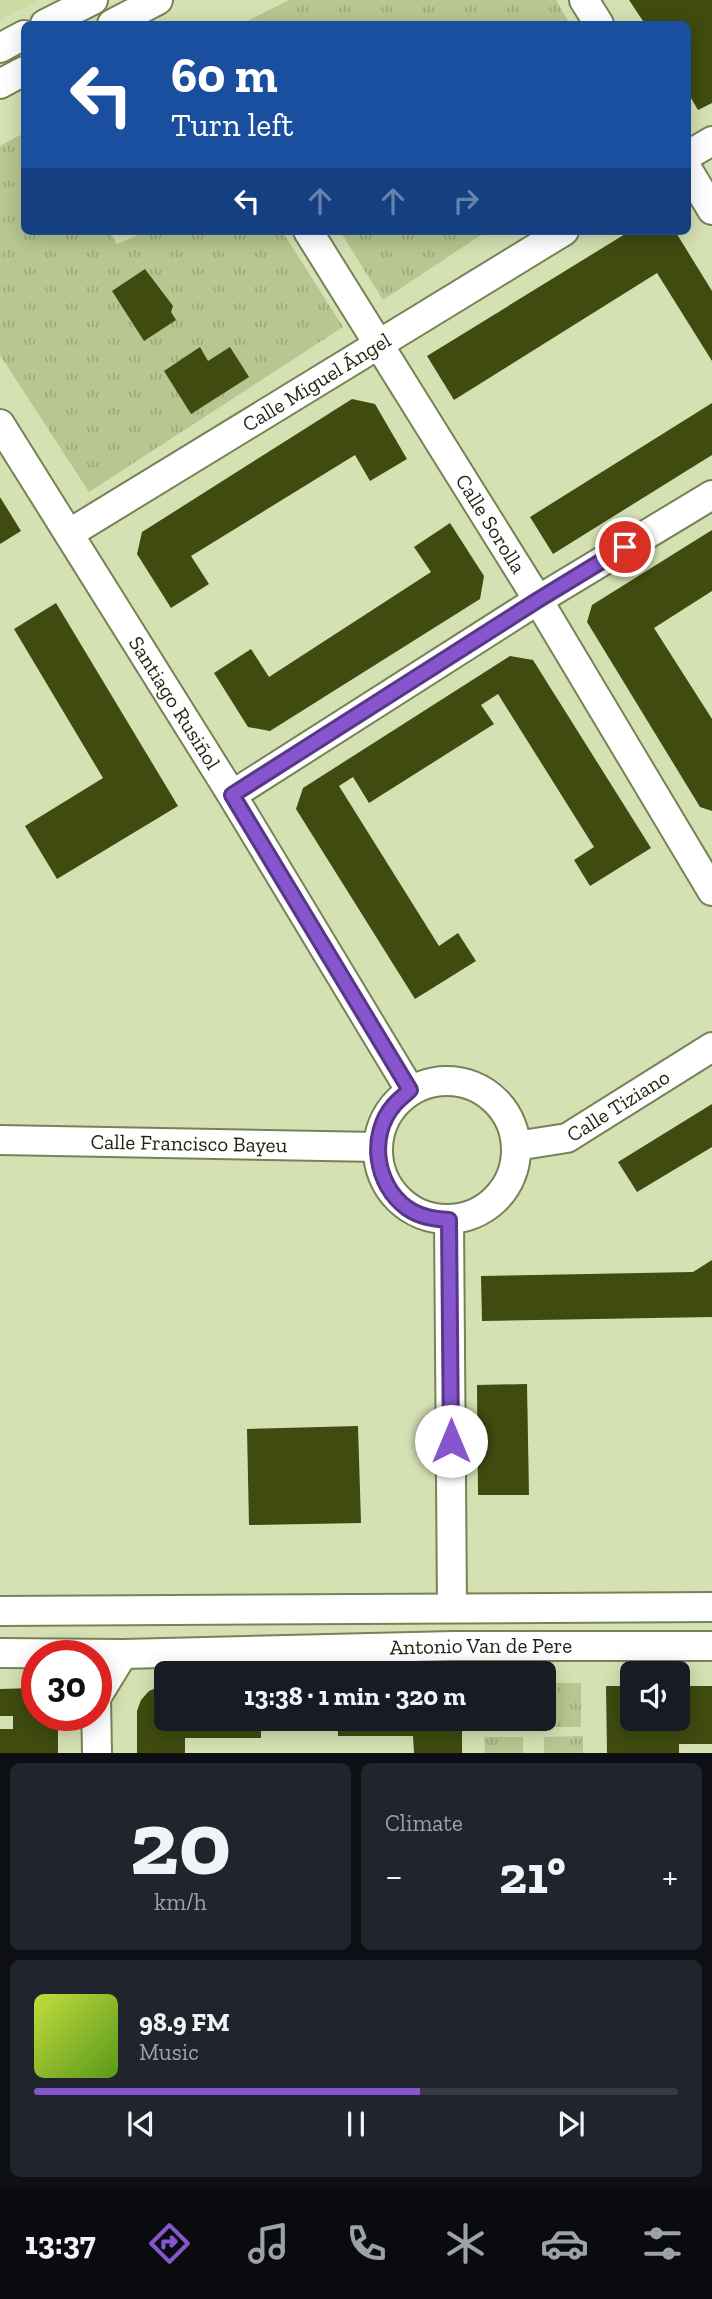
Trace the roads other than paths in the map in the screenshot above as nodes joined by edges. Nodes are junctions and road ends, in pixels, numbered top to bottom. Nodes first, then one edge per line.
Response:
1 (93, 0) edge
2 (159, 0) edge
3 (584, 0) edge
4 (52, 21) edge
5 (118, 21) edge
6 (597, 21) edge
7 (21, 37) edge
8 (0, 48) edge
9 (21, 73) edge
10 (0, 84) edge
11 (712, 141) edge
12 (691, 153) edge
13 (691, 175) edge
14 (712, 209) edge
15 (310, 235) edge
16 (558, 235) edge
17 (379, 345) junction
18 (0, 425) edge
19 (712, 495) edge
20 (70, 533) junction
21 (538, 600) junction
22 (232, 795) junction
23 (712, 891) edge
24 (712, 1047) edge
25 (410, 1090) junction
26 (0, 1140) edge
27 (516, 1146) junction
28 (377, 1147) junction
29 (449, 1220) junction
30 (452, 1607) junction
31 (712, 1607) edge
32 (0, 1611) edge
33 (712, 1646) edge
34 (0, 1654) edge
35 (21, 1654) edge
36 (112, 1654) edge
37 (123, 1654) junction
38 (112, 1672) edge
39 (97, 1731) edge
40 (97, 1753) edge

1 - 4 street
2 - 5 street
3 - 6 street
7 - 8 street
9 - 10 street
11 - 12 street
13 - 14 street
15 - 17 street, Calle Sorolla
16 - 17 street, Calle Miguel Ángel
17 - 20 street, Calle Miguel Ángel
17 - 21 street, Calle Sorolla
18 - 20 street, Santiago Rusiñol
19 - 21 street
20 - 22 street, Santiago Rusiñol
21 - 22 street
21 - 23 street, Calle Sorolla
22 - 25 street, Santiago Rusiñol
24 - 27 street, Calle Tiziano
25 - 27 street
25 - 28 street
26 - 28 street, Calle Francisco Bayeu
27 - 29 street
28 - 29 street
29 - 30 street
30 - 31 street, Antonio Van de Pere
30 - 32 street, Antonio Van de Pere
33 - 37 street, Antonio Van de Pere
34 - 35 street, Antonio Van de Pere
36 - 37 street, Antonio Van de Pere
37 - 38 street
39 - 40 street

